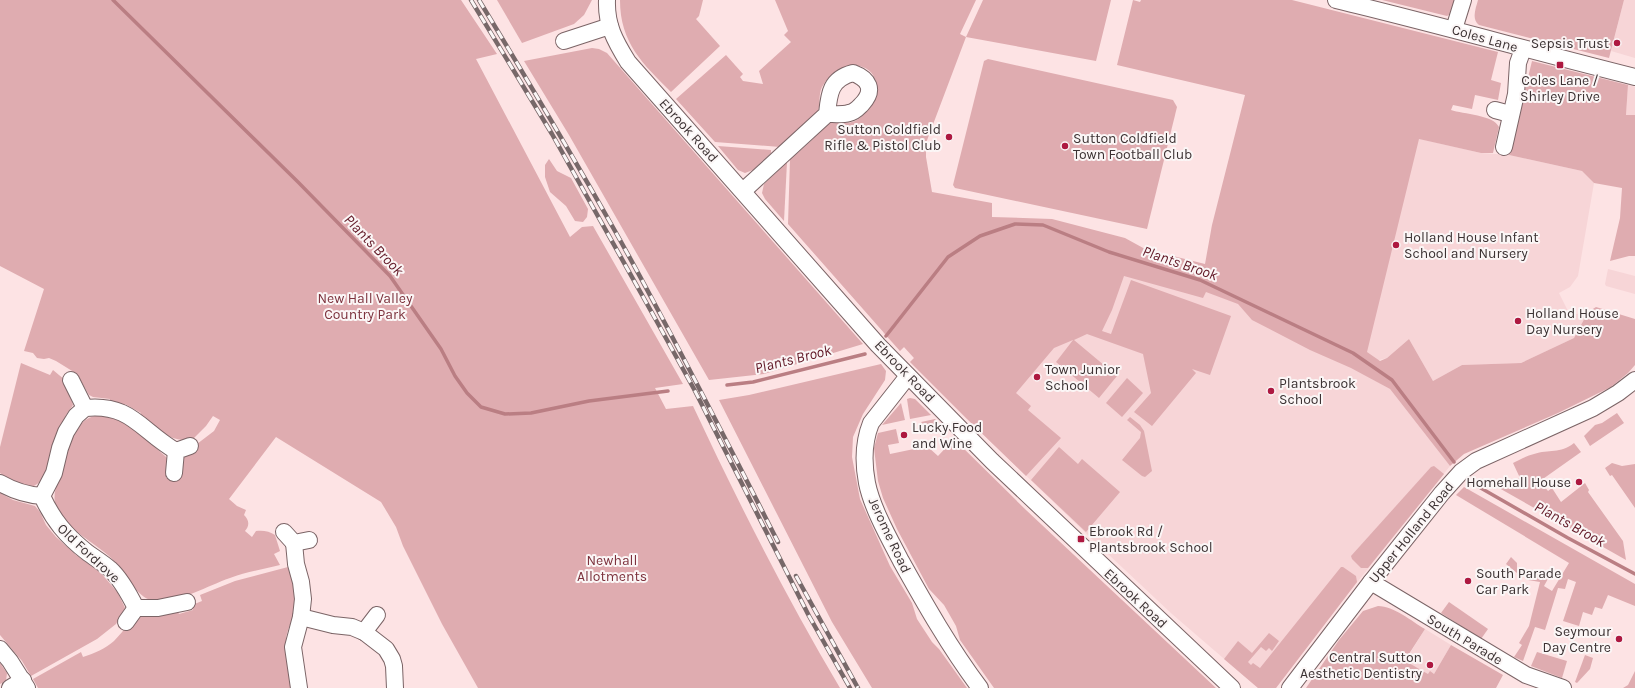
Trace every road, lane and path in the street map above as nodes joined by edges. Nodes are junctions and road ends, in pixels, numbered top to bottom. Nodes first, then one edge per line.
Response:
1 (608, 0) edge
2 (1336, 0) edge
3 (1463, 0) edge
4 (610, 26) junction
5 (1454, 29) junction
6 (564, 41) dead end
7 (1523, 49) junction
8 (1635, 77) edge
9 (1494, 110) dead end
10 (827, 114) dead end
11 (1510, 114) junction
12 (1504, 147) dead end
13 (743, 192) junction
14 (908, 376) junction
15 (71, 380) dead end
16 (1633, 382) edge
17 (85, 408) junction
18 (174, 473) dead end
19 (0, 483) edge
20 (42, 496) junction
21 (296, 538) dead end
22 (1371, 582) junction
23 (187, 602) dead end
24 (136, 608) junction
25 (377, 614) dead end
26 (301, 617) junction
27 (126, 622) dead end
28 (364, 632) junction
29 (0, 649) edge
30 (20, 685) edge
31 (299, 688) edge
32 (395, 688) edge
33 (980, 688) edge
34 (1232, 688) edge
35 (1290, 688) edge
36 (1563, 688) edge

1 - 4 street, Ebrook Road
2 - 5 street, Coles Lane
3 - 5 street
4 - 6 street
4 - 13 street, Ebrook Road
5 - 7 street, Coles Lane
7 - 8 street, Coles Lane
7 - 11 street
9 - 11 street
10 - 13 street
11 - 12 street
13 - 14 street, Ebrook Road
14 - 33 street, Jerome Road
14 - 34 street, Ebrook Road
15 - 17 street
16 - 22 street, Upper Holland Road
17 - 18 street
17 - 20 street
19 - 20 street
20 - 24 street, Old Fordrove
21 - 26 street
22 - 35 street, Upper Holland Road
22 - 36 street, South Parade
23 - 24 street
24 - 27 street
25 - 28 street
26 - 28 street
26 - 31 street
28 - 32 street
29 - 30 street

